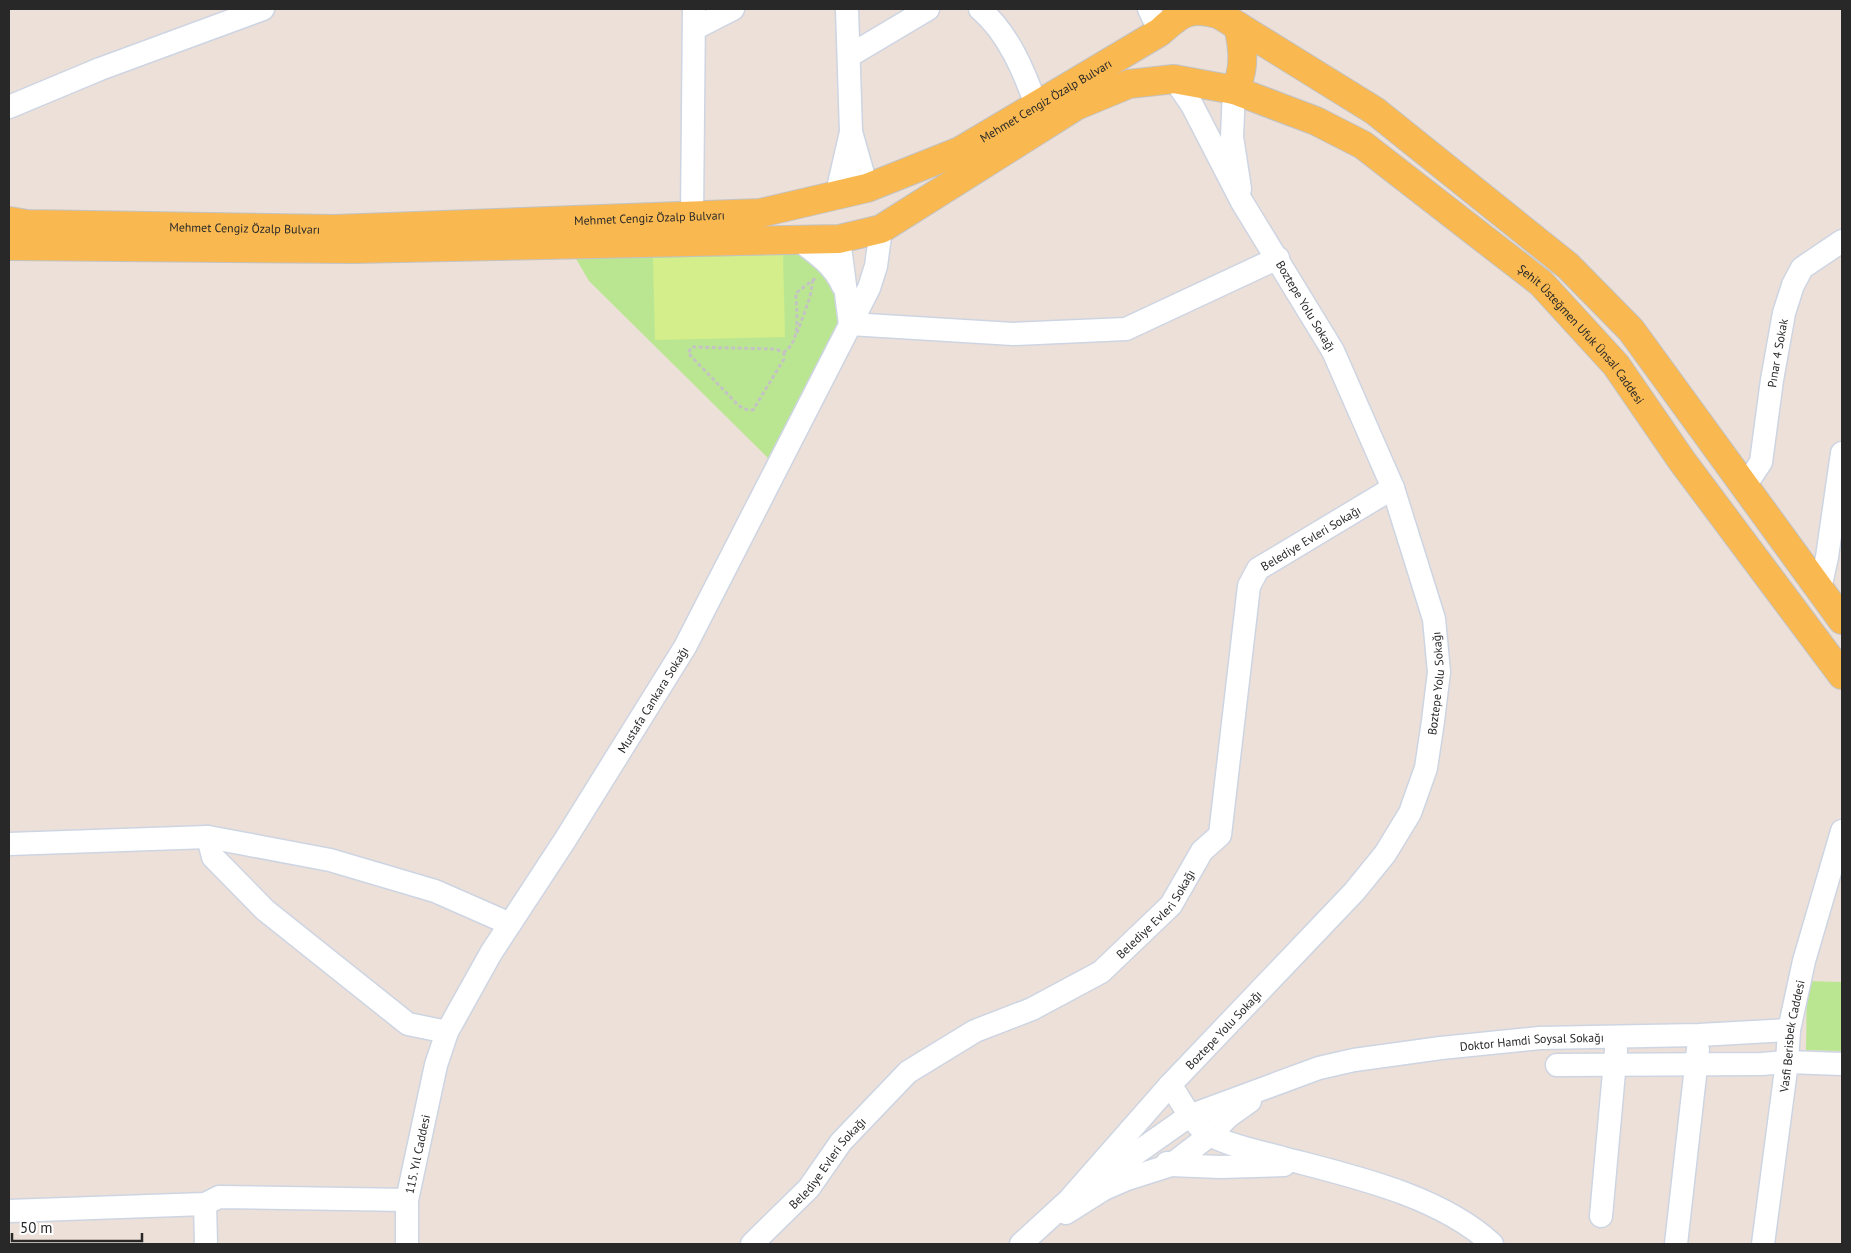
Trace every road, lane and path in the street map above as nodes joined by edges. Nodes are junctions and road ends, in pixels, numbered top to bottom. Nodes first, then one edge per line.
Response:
1 (262, 9) edge
2 (733, 9) edge
3 (847, 9) edge
4 (928, 9) edge
5 (980, 9) edge
6 (1192, 10) edge
7 (227, 15) edge
8 (1236, 17) edge
9 (694, 19) edge
10 (1155, 20) edge
11 (849, 56) junction
12 (1174, 79) junction
13 (1234, 90) junction
14 (1036, 105) junction
15 (9, 107) edge
16 (851, 132) junction
17 (867, 188) junction
18 (836, 197) junction
19 (1242, 202) junction
20 (692, 215) junction
21 (9, 221) edge
22 (880, 229) junction
23 (839, 240) junction
24 (1842, 241) edge
25 (801, 242) junction
26 (9, 246) edge
27 (1278, 258) junction
28 (821, 272) junction
29 (844, 287) junction
30 (850, 324) junction
31 (796, 336) junction
32 (784, 352) junction
33 (1842, 453) edge
34 (1745, 486) junction
35 (1393, 488) junction
36 (1820, 589) junction
37 (1842, 620) edge
38 (1842, 675) edge
39 (1842, 831) edge
40 (208, 837) junction
41 (9, 844) edge
42 (510, 924) junction
43 (1789, 1030) junction
44 (447, 1032) junction
45 (1699, 1035) junction
46 (1618, 1037) junction
47 (1788, 1062) junction
48 (1614, 1064) junction
49 (1696, 1064) junction
50 (1842, 1064) edge
51 (436, 1065) joint
52 (1558, 1065) dead end
53 (1279, 1082) junction
54 (1170, 1085) junction
55 (1190, 1116) junction
56 (1210, 1135) junction
57 (1148, 1144) junction
58 (1171, 1165) junction
59 (1309, 1165) junction
60 (407, 1200) junction
61 (1069, 1200) junction
62 (205, 1204) junction
63 (9, 1212) edge
64 (1601, 1216) dead end
65 (1029, 1237) edge
66 (206, 1244) edge
67 (407, 1244) edge
68 (752, 1244) edge
69 (1492, 1244) edge
70 (1676, 1244) edge
71 (1763, 1244) edge

1 - 7 street
2 - 9 street
3 - 11 street
4 - 11 street
5 - 14 street
6 - 8 main road, Mehmet Cengiz Özalp Bulvarı
6 - 10 main road, Mehmet Cengiz Özalp Bulvarı
7 - 15 street
8 - 13 main road
8 - 34 main road
9 - 20 street
10 - 12 main road
10 - 14 main road, Mehmet Cengiz Özalp Bulvarı
11 - 16 street
12 - 13 main road, Mehmet Cengiz Özalp Bulvarı
12 - 19 street, Boztepe Yolu Sokağı
12 - 22 main road, Mehmet Cengiz Özalp Bulvarı
13 - 19 street
13 - 38 main road, Şehit Üsteğmen Ufuk Ünsal Caddesi
14 - 17 main road, Mehmet Cengiz Özalp Bulvarı
16 - 17 street
16 - 18 street
17 - 18 main road, Mehmet Cengiz Özalp Bulvarı
17 - 22 main road
18 - 20 main road, Mehmet Cengiz Özalp Bulvarı
18 - 23 main road
19 - 27 street, Boztepe Yolu Sokağı
20 - 21 main road, Mehmet Cengiz Özalp Bulvarı
22 - 23 main road, Mehmet Cengiz Özalp Bulvarı
22 - 30 street, Mustafa Cankara Sokağı
23 - 25 main road, Mehmet Cengiz Özalp Bulvarı
23 - 29 street
24 - 34 street, Pınar 4 Sokak
25 - 26 main road, Mehmet Cengiz Özalp Bulvarı
25 - 28 street
27 - 30 street
27 - 35 street, Boztepe Yolu Sokağı
28 - 29 street
28 - 31 path
28 - 31 path
29 - 30 street
30 - 42 street, Mustafa Cankara Sokağı
31 - 32 path
32 - 32 path
33 - 36 street
34 - 36 main road
35 - 54 street, Boztepe Yolu Sokağı
35 - 68 street, Belediye Evleri Sokağı
36 - 37 main road
39 - 43 street, Vasfi Berisbek Caddesi
40 - 41 street
40 - 42 street
40 - 44 street
42 - 44 street, Mustafa Cankara Sokağı
43 - 45 street, Doktor Hamdi Soysal Sokağı
43 - 47 street, Vasfi Berisbek Caddesi
44 - 51 street, Mustafa Cankara Sokağı
45 - 46 street, Doktor Hamdi Soysal Sokağı
45 - 49 street
46 - 48 street
46 - 53 street, Doktor Hamdi Soysal Sokağı
47 - 49 street
47 - 50 street
47 - 71 street, Vasfi Berisbek Caddesi
48 - 49 street
48 - 52 street
48 - 64 street
49 - 70 street
51 - 60 street, 115. Yıl Caddesi
53 - 55 street
53 - 56 street
54 - 55 street
54 - 57 street
54 - 61 street
55 - 56 street
55 - 57 street
56 - 58 street
56 - 59 street
57 - 58 street
57 - 61 street
58 - 59 street
58 - 65 street
59 - 69 street
60 - 62 street
60 - 67 street, 115. Yıl Caddesi
61 - 65 street
62 - 63 street
62 - 66 street

